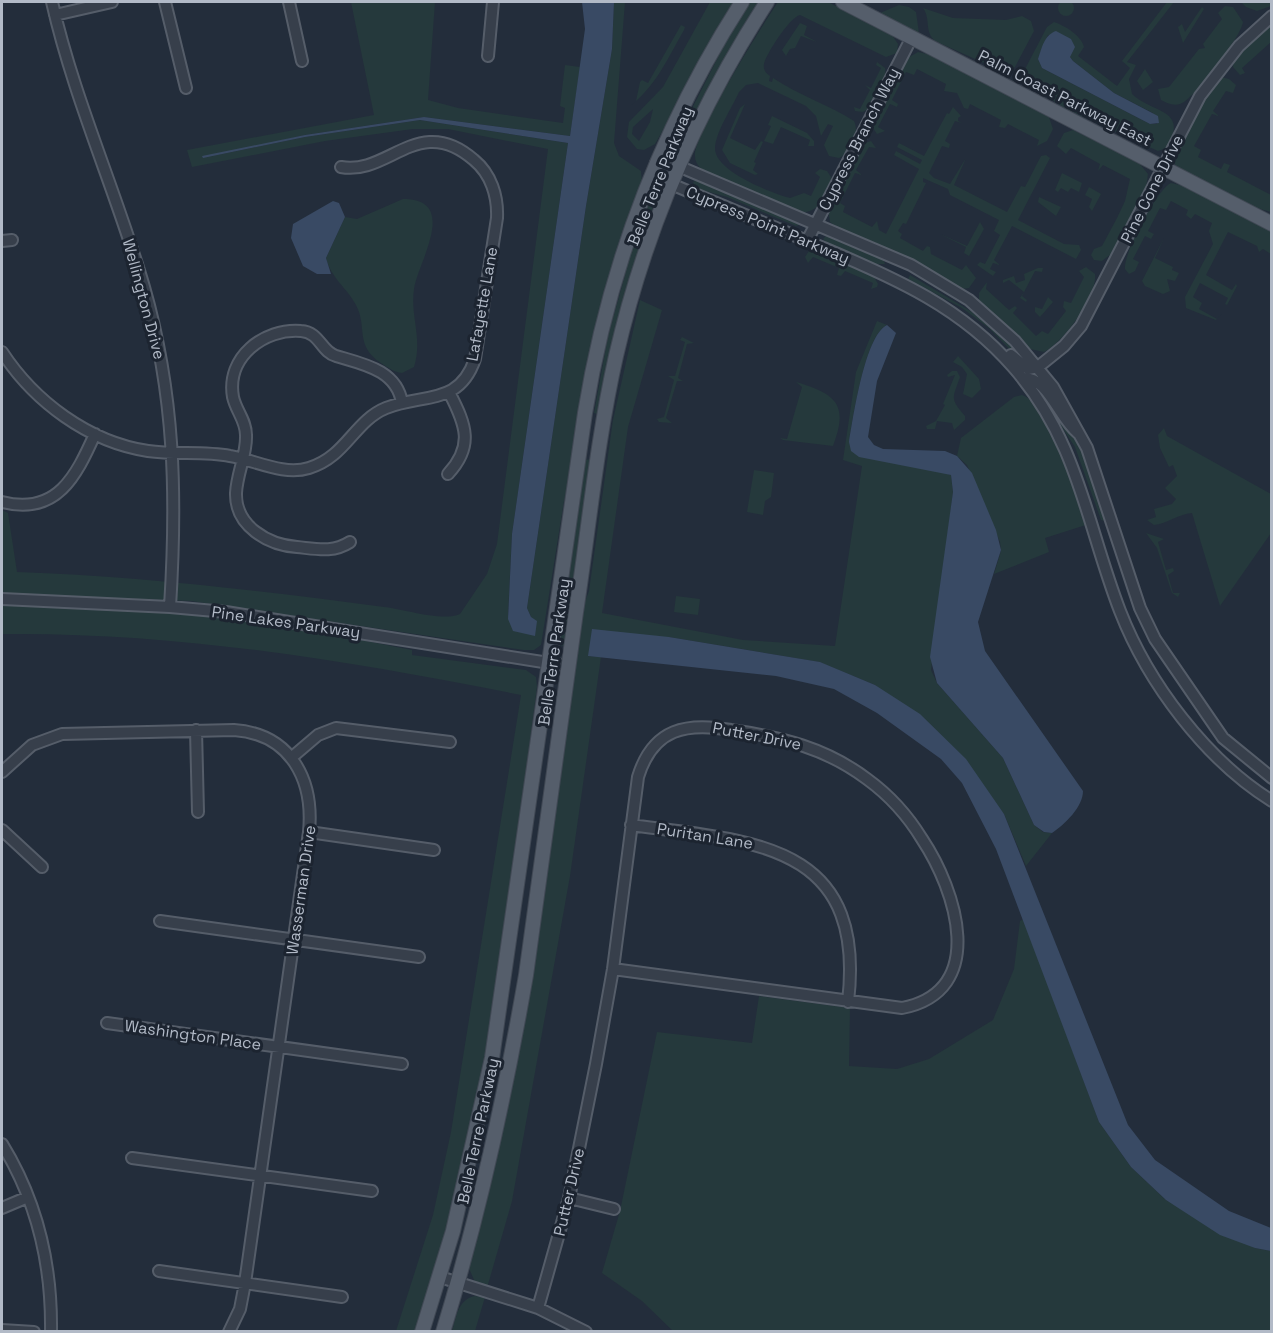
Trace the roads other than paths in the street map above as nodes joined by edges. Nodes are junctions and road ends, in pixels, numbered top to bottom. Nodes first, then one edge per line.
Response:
1 (52, 2) edge
2 (112, 2) edge
3 (165, 2) edge
4 (289, 2) edge
5 (493, 2) edge
6 (742, 2) edge
7 (767, 2) edge
8 (843, 2) edge
9 (55, 15) junction
10 (1272, 16) edge
11 (912, 37) junction
12 (488, 56) dead end
13 (302, 61) dead end
14 (186, 88) dead end
15 (656, 163) junction
16 (678, 166) junction
17 (341, 167) dead end
18 (1163, 167) junction
19 (671, 184) junction
20 (815, 224) junction
21 (1272, 224) edge
22 (807, 241) junction
23 (939, 303) junction
24 (2, 352) edge
25 (1038, 367) junction
26 (1022, 378) junction
27 (450, 394) junction
28 (402, 403) junction
29 (95, 434) junction
30 (1081, 435) junction
31 (173, 452) junction
32 (242, 458) junction
33 (448, 474) dead end
34 (2, 502) edge
35 (350, 542) dead end
36 (2, 599) edge
37 (170, 607) junction
38 (550, 664) junction
39 (568, 666) junction
40 (196, 730) junction
41 (450, 742) dead end
42 (291, 758) junction
43 (2, 772) edge
44 (1272, 778) edge
45 (1272, 801) edge
46 (198, 812) dead end
47 (631, 825) junction
48 (2, 830) edge
49 (309, 832) junction
50 (434, 850) dead end
51 (42, 867) dead end
52 (160, 921) dead end
53 (294, 939) junction
54 (419, 957) dead end
55 (613, 969) junction
56 (848, 1002) junction
57 (106, 1023) dead end
58 (279, 1047) junction
59 (402, 1064) dead end
60 (2, 1144) edge
61 (132, 1158) dead end
62 (261, 1176) junction
63 (372, 1191) dead end
64 (28, 1197) junction
65 (569, 1198) junction
66 (2, 1208) edge
67 (614, 1209) dead end
68 (159, 1271) dead end
69 (440, 1277) junction
70 (245, 1283) junction
71 (458, 1283) junction
72 (342, 1297) dead end
73 (538, 1308) junction
74 (2, 1330) edge
75 (34, 1332) edge
76 (51, 1332) edge
77 (230, 1332) edge
78 (422, 1332) edge
79 (443, 1332) edge
80 (586, 1332) edge

1 - 9 street, Wellington Drive
2 - 9 street
3 - 14 street
4 - 13 street
5 - 12 street
6 - 15 main road, Belle Terre Parkway
7 - 16 main road, Belle Terre Parkway
8 - 11 main road, Palm Coast Parkway East
9 - 31 street, Wellington Drive
10 - 18 street, Pine Cone Drive
11 - 18 main road, Palm Coast Parkway East
11 - 20 street, Cypress Branch Way
15 - 16 street, Cypress Point Parkway
15 - 19 street, Cypress Point Parkway
15 - 38 main road, Belle Terre Parkway
16 - 19 main road, Belle Terre Parkway
16 - 20 street, Cypress Point Parkway
17 - 27 street, Lafayette Lane
18 - 21 main road, Palm Coast Parkway East
18 - 25 street, Pine Cone Drive
19 - 22 street, Cypress Point Parkway
19 - 39 main road, Belle Terre Parkway
20 - 22 street, Cypress Branch Way
20 - 25 street, Cypress Point Parkway
22 - 23 street, Cypress Point Parkway
23 - 25 street
23 - 26 street, Cypress Point Parkway
24 - 29 street
25 - 30 street, Cypress Point Parkway
26 - 30 street
26 - 45 street, Cypress Point Parkway
27 - 28 street
27 - 33 street
28 - 32 street
28 - 32 street
29 - 31 street
29 - 34 street
30 - 44 street, Cypress Point Parkway
31 - 32 street
31 - 37 street, Wellington Drive
32 - 35 street
36 - 37 street, Pine Lakes Parkway
37 - 38 street, Pine Lakes Parkway
38 - 39 street, Pine Lakes Parkway
38 - 69 main road, Belle Terre Parkway
39 - 71 main road, Belle Terre Parkway
40 - 42 street, Wasserman Drive
40 - 43 street, Wasserman Drive
40 - 46 street
41 - 42 street
42 - 49 street, Wasserman Drive
47 - 55 street, Putter Drive
47 - 56 street, Puritan Lane
47 - 56 street, Putter Drive
48 - 51 street
49 - 50 street
49 - 53 street, Wasserman Drive
52 - 53 street
53 - 54 street
53 - 58 street, Wasserman Drive
55 - 56 street, Putter Drive
55 - 65 street, Putter Drive
57 - 58 street, Washington Place
58 - 59 street, Washington Place
58 - 62 street, Wasserman Drive
60 - 64 street
61 - 62 street
62 - 63 street
62 - 70 street, Wasserman Drive
64 - 66 street
64 - 76 street
65 - 67 street
65 - 73 street, Putter Drive
68 - 70 street
69 - 71 street
69 - 78 main road, Belle Terre Parkway
70 - 72 street
70 - 77 street, Wasserman Drive
71 - 73 street
71 - 79 main road, Belle Terre Parkway
73 - 80 street
74 - 75 street

